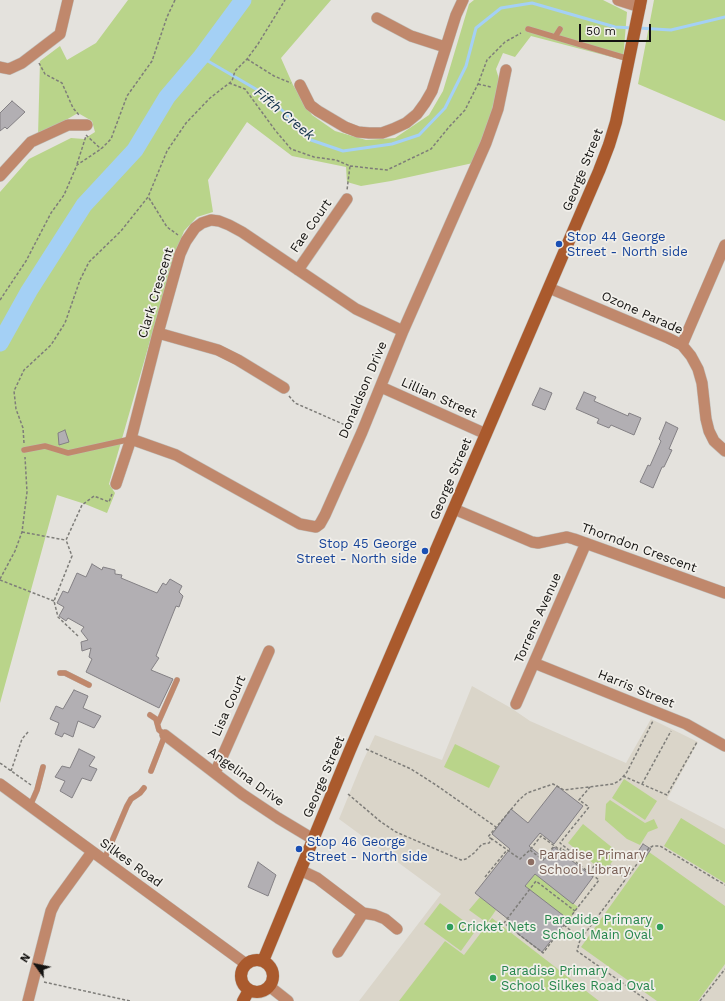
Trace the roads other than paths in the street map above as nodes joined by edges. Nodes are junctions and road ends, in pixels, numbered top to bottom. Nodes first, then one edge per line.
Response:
1 (68, 0) edge
2 (464, 0) edge
3 (618, 0) edge
4 (640, 3) edge
5 (377, 18) dead end
6 (528, 29) road end
7 (560, 29) dead end
8 (555, 37) junction
9 (445, 47) junction
10 (629, 59) junction
11 (0, 67) edge
12 (506, 70) dead end
13 (301, 87) road end
14 (87, 130) road end
15 (0, 176) edge
16 (346, 200) road end
17 (725, 245) edge
18 (298, 270) junction
19 (549, 288) junction
20 (403, 331) junction
21 (158, 333) junction
22 (682, 345) junction
23 (284, 388) road end
24 (381, 388) junction
25 (486, 434) junction
26 (131, 439) junction
27 (24, 450) road end
28 (725, 451) edge
29 (116, 484) road end
30 (454, 509) junction
31 (586, 543) junction
32 (725, 593) edge
33 (269, 651) dead end
34 (534, 663) junction
35 (60, 673) dead end
36 (177, 680) dead end
37 (89, 685) dead end
38 (516, 704) dead end
39 (150, 715) dead end
40 (158, 724) junction
41 (165, 736) junction
42 (725, 746) edge
43 (43, 767) dead end
44 (151, 771) dead end
45 (215, 773) junction
46 (0, 784) edge
47 (144, 788) dead end
48 (30, 806) junction
49 (313, 839) junction
50 (92, 852) junction
51 (104, 860) junction
52 (300, 870) junction
53 (363, 914) junction
54 (397, 929) dead end
55 (338, 952) dead end
56 (262, 961) junction
57 (246, 964) junction
58 (269, 986) junction
59 (249, 990) junction
60 (28, 1001) edge
61 (243, 1001) edge
62 (288, 1001) edge

1 - 11 street
2 - 9 street
3 - 4 street
4 - 10 street, George Street
5 - 9 street
6 - 8 lane
7 - 8 lane
8 - 10 lane
9 - 13 street
10 - 19 street, George Street
12 - 20 street, Donaldson Drive
14 - 15 street
16 - 18 street, Fae Court
17 - 22 street
18 - 20 street, Clark Crescent
18 - 21 street, Clark Crescent
19 - 22 street, Ozone Parade
19 - 25 street, George Street
20 - 24 street, Donaldson Drive
21 - 23 street
21 - 26 street, Clark Crescent
22 - 28 street, Ozone Parade
24 - 25 street, Lillian Street
24 - 26 street, Donaldson Drive
25 - 30 street, George Street
26 - 27 lane
26 - 29 street, Clark Crescent
30 - 31 street, Thorndon Crescent
30 - 49 street, George Street
31 - 32 street, Thorndon Crescent
31 - 34 street, Torrens Avenue
33 - 45 street, Lisa Court
34 - 38 street, Torrens Avenue
34 - 42 street, Harris Street
35 - 37 lane
36 - 40 lane
39 - 40 lane
40 - 41 lane
41 - 44 lane
41 - 45 street, Angelina Drive
43 - 48 lane
45 - 49 street, Angelina Drive
46 - 48 street, Silkes Road
47 - 51 lane
48 - 50 street, Silkes Road
49 - 52 street, George Street
50 - 51 street, Silkes Road
50 - 60 street
51 - 57 street, Silkes Road
52 - 53 street
52 - 56 street, George Street
53 - 54 street
53 - 55 street
56 - 57 street
56 - 58 street
57 - 59 street
58 - 59 street
58 - 62 street
59 - 61 street

